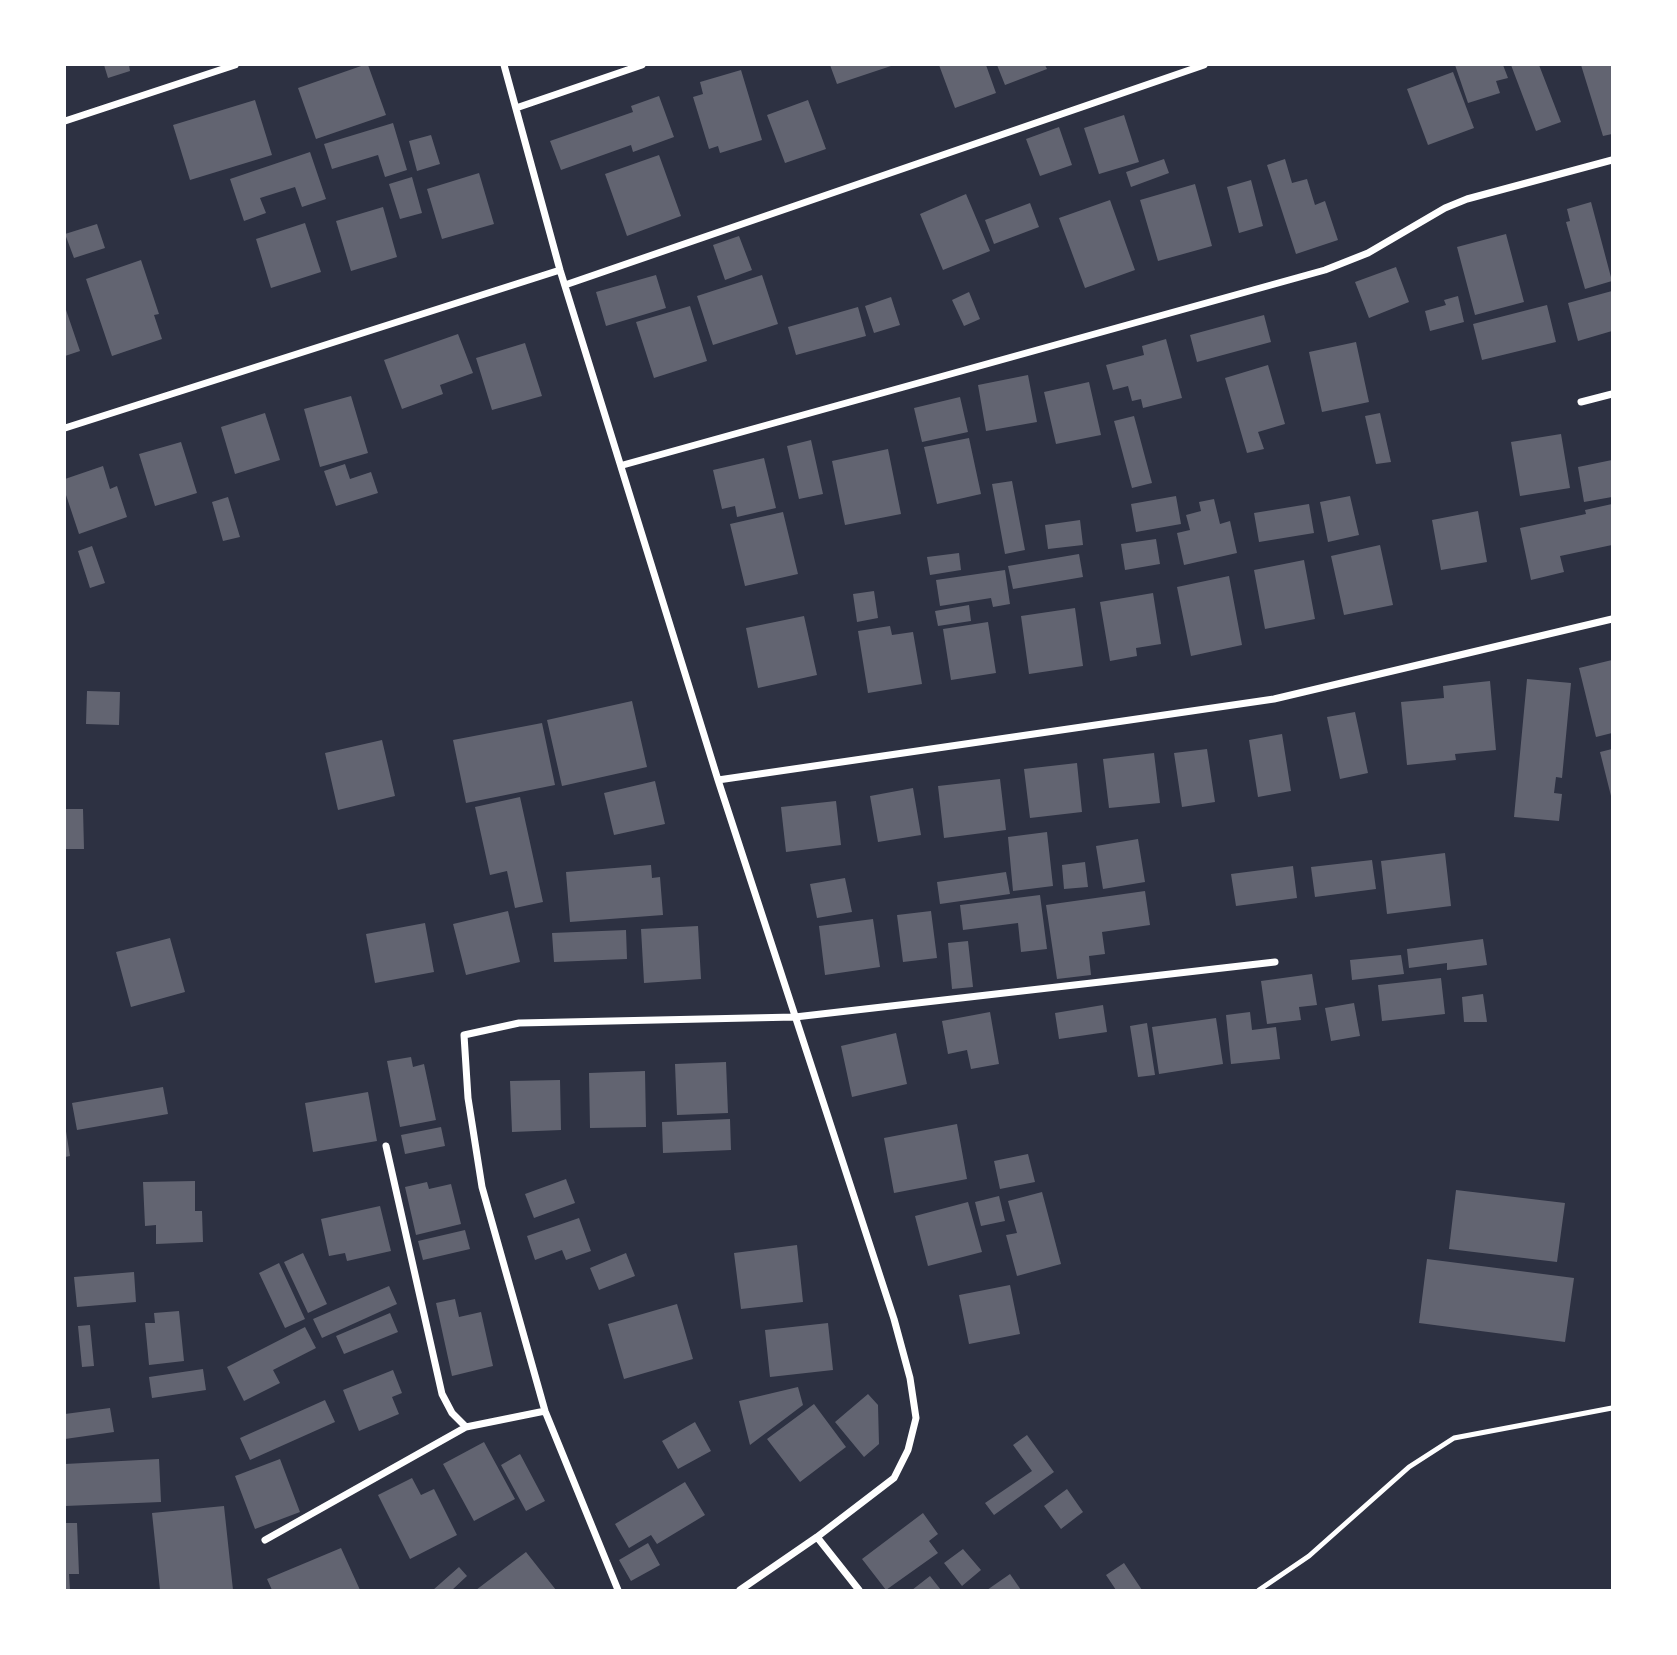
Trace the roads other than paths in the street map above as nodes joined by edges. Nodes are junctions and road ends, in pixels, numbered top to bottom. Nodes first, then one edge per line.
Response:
1 (235, 65) edge
2 (503, 65) edge
3 (642, 65) edge
4 (1204, 65) edge
5 (516, 108) junction
6 (65, 121) edge
7 (1612, 160) edge
8 (560, 270) junction
9 (565, 285) junction
10 (1612, 394) edge
11 (1581, 402) dead end
12 (65, 428) edge
13 (623, 465) junction
14 (1612, 619) edge
15 (718, 780) junction
16 (1275, 962) dead end
17 (794, 1017) junction
18 (386, 1146) dead end
19 (1612, 1408) edge
20 (545, 1411) junction
21 (466, 1427) junction
22 (817, 1537) junction
23 (265, 1540) dead end
24 (618, 1590) edge
25 (740, 1590) edge
26 (859, 1590) edge
27 (1259, 1590) edge

1 - 6 street
2 - 5 street
3 - 5 street
4 - 9 street
5 - 8 street
7 - 13 street
8 - 9 street
8 - 12 street
9 - 13 street
10 - 11 street
13 - 15 street
14 - 15 street
15 - 17 street
16 - 17 street
17 - 20 street
17 - 22 street
18 - 21 street
19 - 27 lane
20 - 21 street
20 - 24 street
21 - 23 street
22 - 25 street
22 - 26 street

